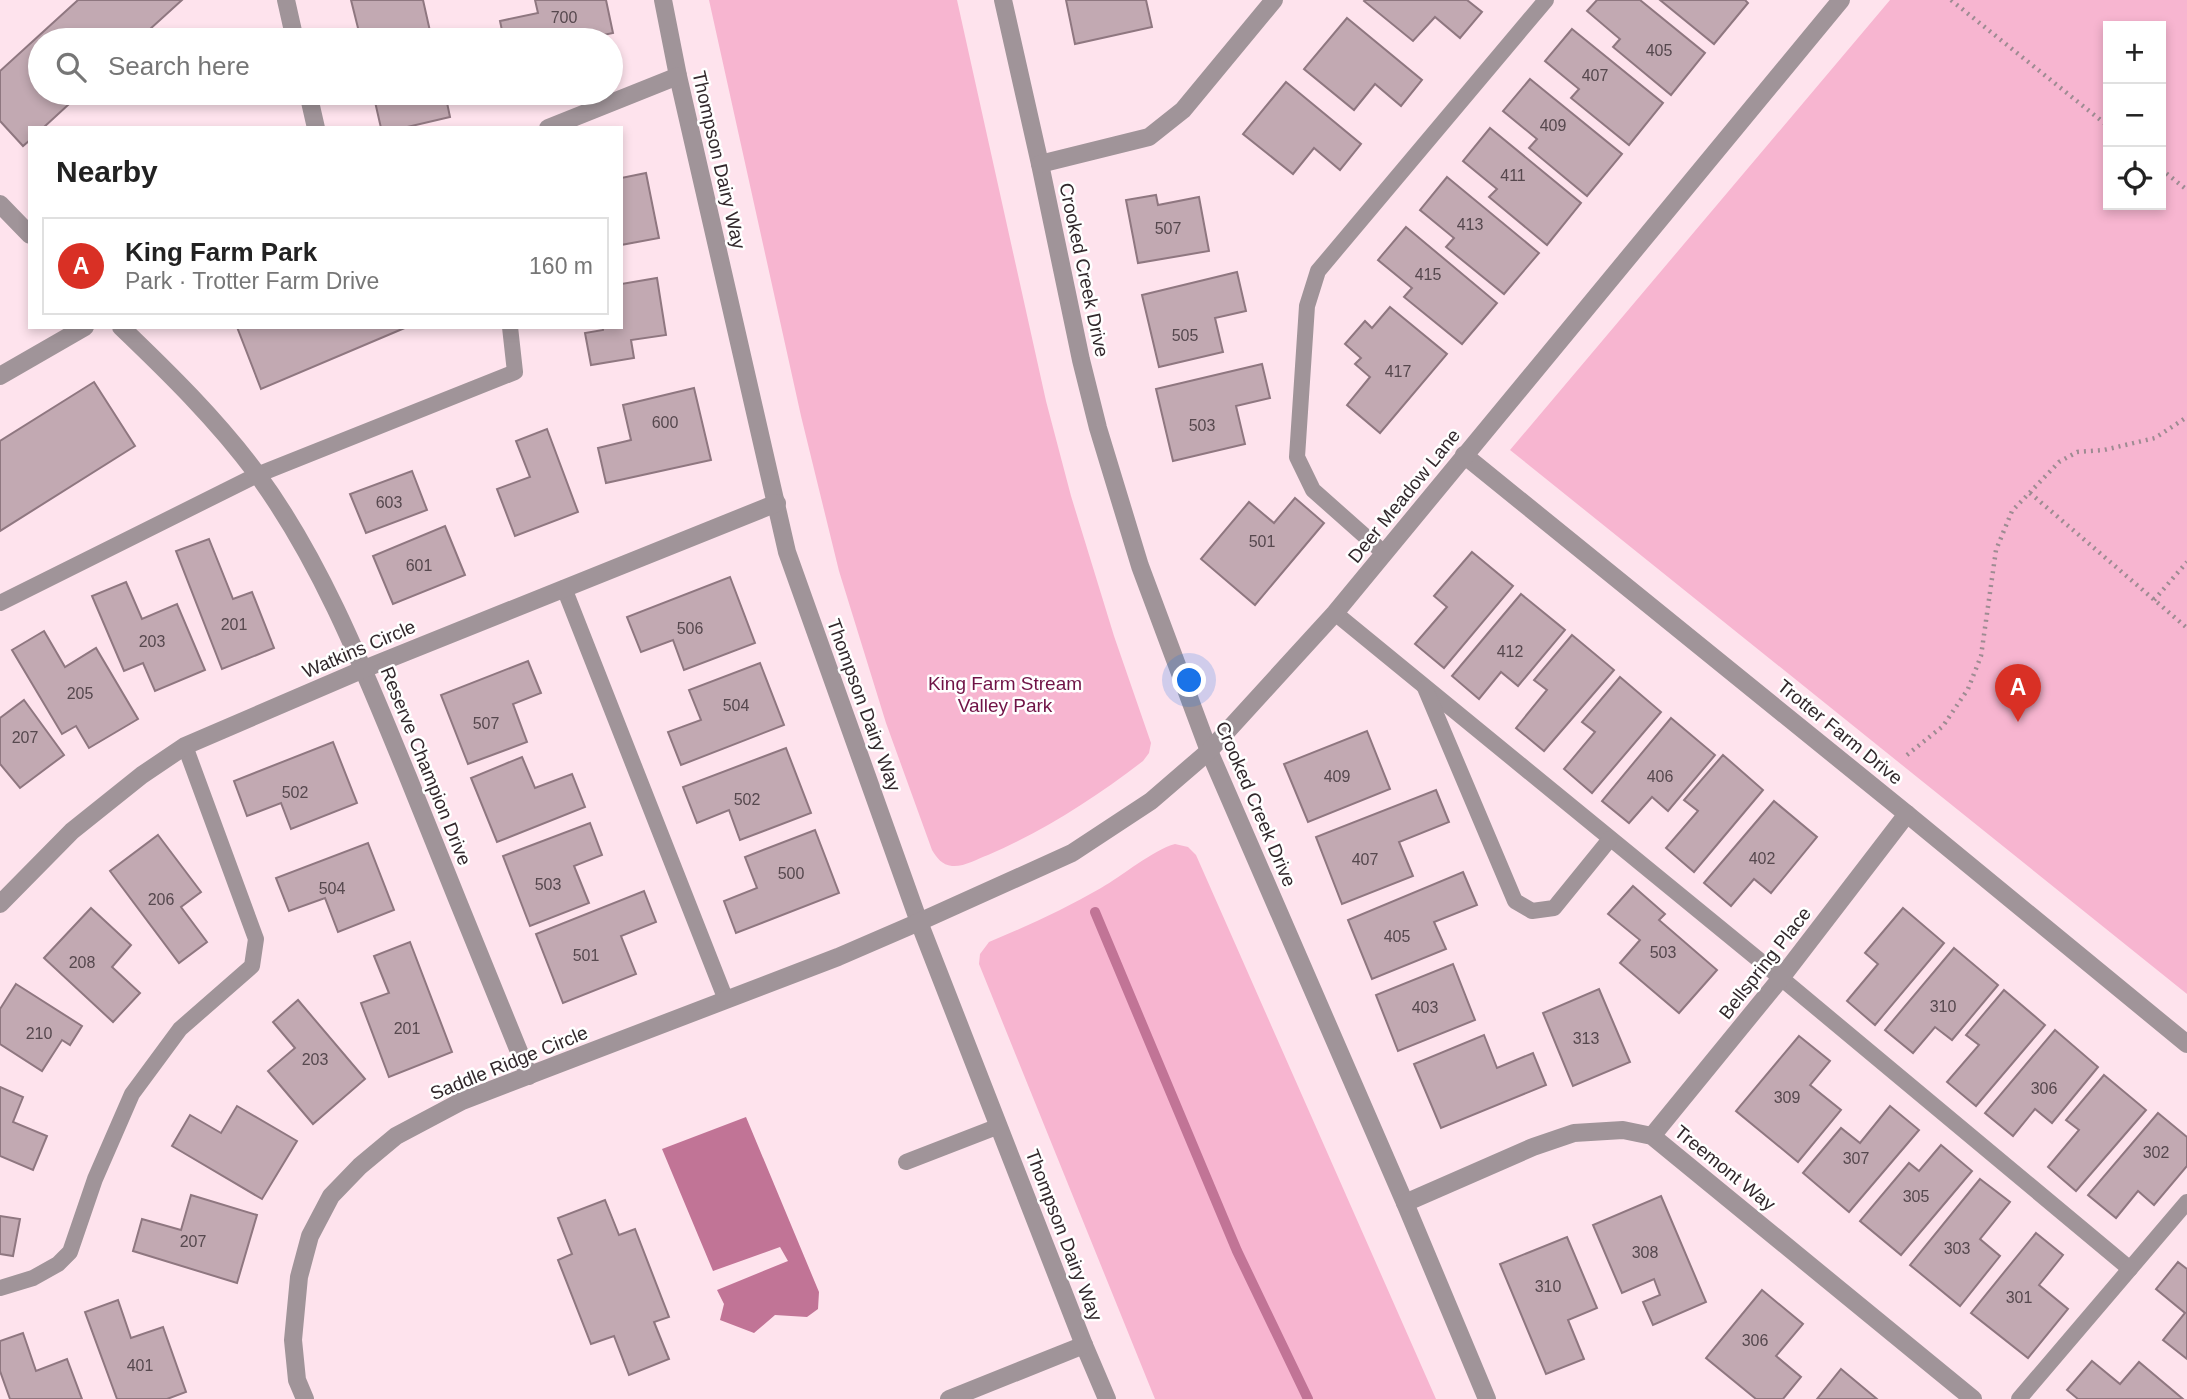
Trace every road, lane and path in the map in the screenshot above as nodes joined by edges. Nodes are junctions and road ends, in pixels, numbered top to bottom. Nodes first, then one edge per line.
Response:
1 (286, 0) edge
2 (663, 0) edge
3 (1003, 0) edge
4 (1274, 0) edge
5 (1546, 0) edge
6 (1841, 0) edge
7 (1951, 0) edge
8 (292, 28) edge
9 (678, 76) junction
10 (623, 98) edge
11 (311, 105) edge
12 (606, 105) edge
13 (2103, 122) edge
14 (316, 126) edge
15 (553, 126) edge
16 (1040, 164) junction
17 (2166, 173) edge
18 (2187, 190) edge
19 (0, 204) edge
20 (28, 233) edge
21 (82, 329) edge
22 (123, 329) edge
23 (510, 329) edge
24 (0, 376) edge
25 (2187, 417) edge
26 (1465, 455) junction
27 (257, 475) junction
28 (2030, 493) junction
29 (777, 503) junction
30 (1384, 553) junction
31 (2187, 562) edge
32 (564, 588) junction
33 (2154, 600) junction
34 (0, 603) edge
35 (1335, 613) junction
36 (2187, 628) edge
37 (364, 668) junction
38 (1424, 686) junction
39 (185, 746) junction
40 (1209, 751) junction
41 (1907, 755) dead end
42 (1907, 814) junction
43 (1610, 839) junction
44 (0, 904) edge
45 (919, 922) junction
46 (1781, 978) junction
47 (726, 1000) junction
48 (2187, 1044) edge
49 (529, 1076) junction
50 (999, 1126) junction
51 (1652, 1136) junction
52 (906, 1161) dead end
53 (2187, 1202) edge
54 (1405, 1203) junction
55 (2130, 1269) junction
56 (0, 1288) edge
57 (1084, 1345) junction
58 (305, 1399) edge
59 (949, 1399) edge
60 (1107, 1399) edge
61 (1488, 1399) edge
62 (1973, 1399) edge
63 (2019, 1399) edge

1 - 8 street
2 - 9 street, Thompson Dairy Way
3 - 16 street, Crooked Creek Drive
4 - 16 street
5 - 30 lane
6 - 26 street, Deer Meadow Lane
7 - 13 path
9 - 10 street
9 - 29 street, Thompson Dairy Way
11 - 14 street
12 - 15 street
16 - 40 street, Crooked Creek Drive
17 - 18 path
19 - 20 street
21 - 24 street
22 - 27 street, Reserve Champion Drive
23 - 27 lane
25 - 28 path
26 - 30 street, Deer Meadow Lane
26 - 42 street, Trotter Farm Drive
27 - 34 lane
27 - 37 street, Reserve Champion Drive
28 - 33 path
28 - 41 path
29 - 32 street, Watkins Circle
29 - 45 street, Thompson Dairy Way
30 - 35 street, Deer Meadow Lane
31 - 33 path
32 - 37 street, Watkins Circle
32 - 47 lane
33 - 36 path
35 - 38 lane
35 - 40 street, Deer Meadow Lane
37 - 39 street, Watkins Circle
37 - 49 street, Reserve Champion Drive
38 - 43 lane
38 - 43 lane
39 - 44 street, Watkins Circle
39 - 56 lane
40 - 45 street, Deer Meadow Lane
40 - 54 street, Crooked Creek Drive
42 - 46 street, Bellspring Place
42 - 48 street, Trotter Farm Drive
43 - 46 lane
45 - 47 street, Saddle Ridge Circle
45 - 50 street, Thompson Dairy Way
46 - 51 street, Bellspring Place
46 - 55 lane
47 - 49 street, Saddle Ridge Circle
49 - 58 street, Saddle Ridge Circle
50 - 52 lane
50 - 57 street, Thompson Dairy Way
51 - 54 street, Treemont Way
51 - 62 street, Treemont Way
53 - 55 lane
54 - 61 street, Crooked Creek Drive
55 - 63 lane
57 - 59 street
57 - 60 street, Thompson Dairy Way

